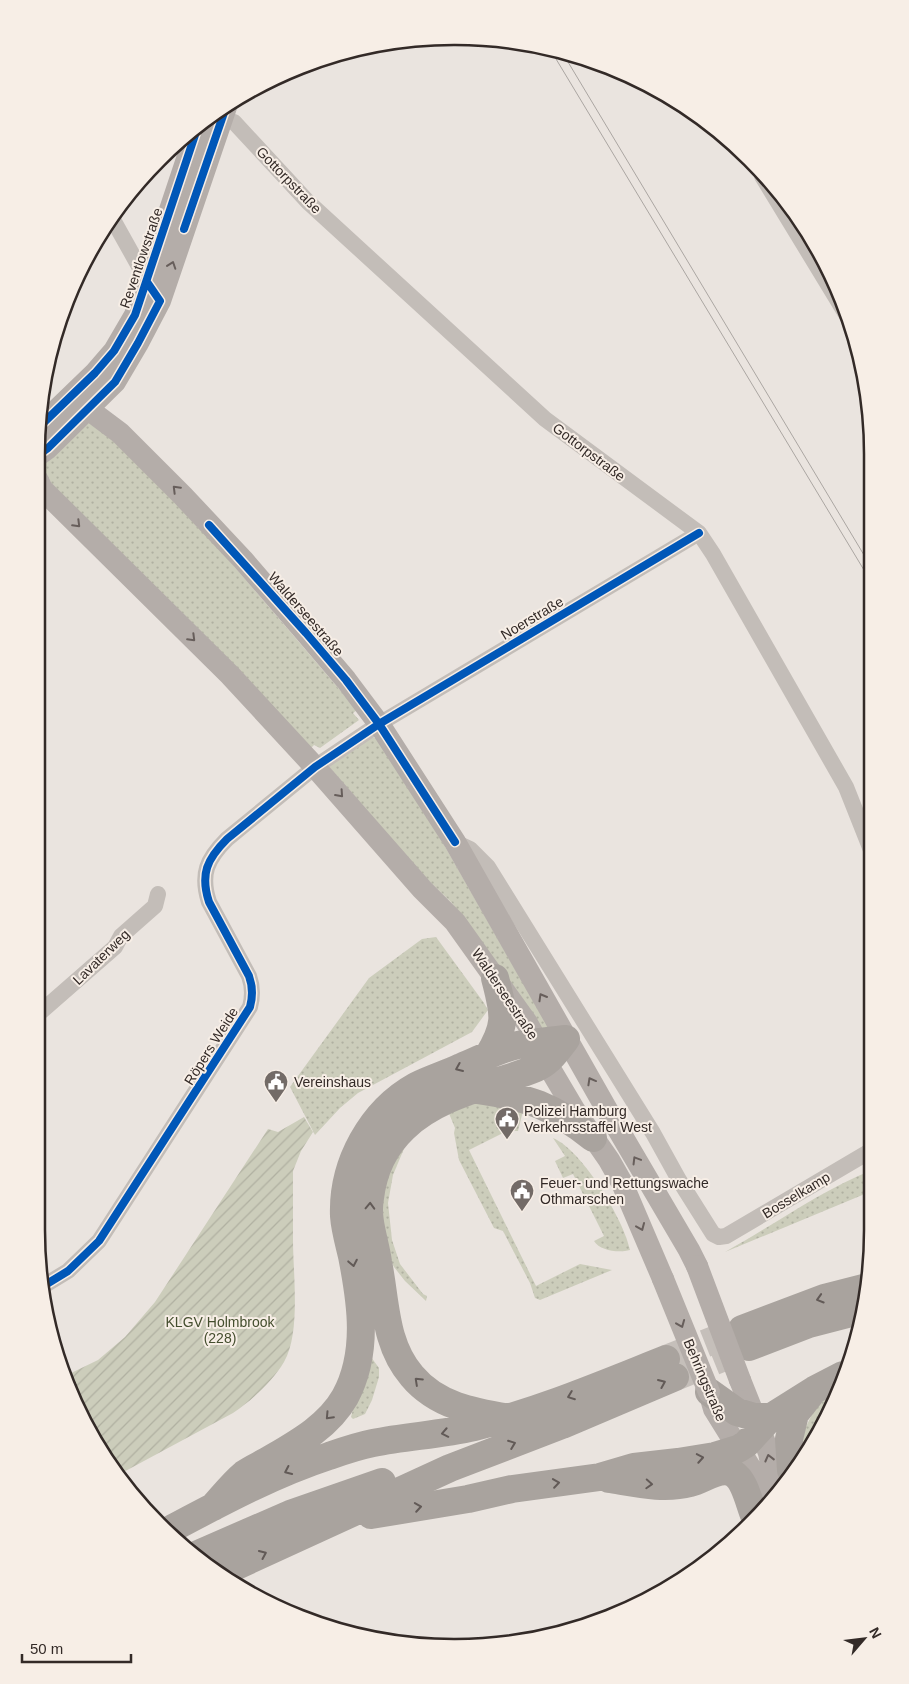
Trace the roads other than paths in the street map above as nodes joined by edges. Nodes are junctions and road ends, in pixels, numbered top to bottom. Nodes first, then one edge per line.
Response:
1 (226, 114) edge
2 (222, 118) edge
3 (194, 139) edge
4 (116, 225) edge
5 (147, 282) junction
6 (160, 301) junction
7 (114, 382) junction
8 (62, 406) junction
9 (88, 409) junction
10 (47, 420) edge
11 (120, 433) junction
12 (45, 450) edge
13 (45, 492) edge
14 (698, 533) junction
15 (379, 724) junction
16 (315, 767) junction
17 (864, 832) edge
18 (455, 842) junction
19 (158, 894) dead end
20 (495, 978) junction
21 (45, 1008) edge
22 (566, 1039) junction
23 (542, 1053) junction
24 (488, 1056) junction
25 (473, 1090) junction
26 (594, 1138) junction
27 (864, 1155) edge
28 (719, 1237) joint
29 (663, 1279) joint
30 (49, 1283) edge
31 (859, 1289) edge
32 (855, 1312) edge
33 (836, 1379) edge
34 (814, 1390) junction
35 (709, 1392) junction
36 (510, 1418) junction
37 (762, 1421) junction
38 (738, 1449) junction
39 (791, 1463) edge
40 (450, 1468) junction
41 (600, 1477) junction
42 (775, 1484) edge
43 (760, 1502) edge
44 (213, 1507) junction
45 (752, 1510) edge
46 (335, 1521) junction
47 (174, 1527) edge
48 (203, 1552) edge
49 (227, 1570) edge

1 - 14 street, Gottorpstraße
6 -> 2 main road
3 - 5 main road, Reventlowstraße
4 - 5 street
5 - 6 street
5 - 8 main road, Reventlowstraße
6 - 7 main road
7 - 9 main road
7 - 11 main road, Walderseestraße
8 - 9 main road, Walderseestraße
8 - 10 main road, Reventlowstraße
9 - 11 main road, Walderseestraße
9 - 12 main road
15 -> 11 main road, Walderseestraße
13 -> 16 main road, Walderseestraße
14 - 15 street, Noerstraße
14 - 17 street, Gottorpstraße
15 - 16 street
15 - 18 main road, Walderseestraße
16 -> 20 main road, Walderseestraße
16 - 30 street, Röpers Weide
22 -> 18 main road, Walderseestraße
18 - 28 street, Walderseestraße
19 - 21 street, Lavaterweg
20 - 23 main road, Walderseestraße
20 - 24 highway
22 - 23 highway
37 -> 22 main road, Walderseestraße, bridge
23 - 24 highway
23 - 25 highway
23 - 26 main road, Walderseestraße
24 -> 44 highway
25 - 26 highway
36 -> 25 highway
26 -> 29 main road, Walderseestraße
27 - 28 street, Bosselkamp
29 -> 35 main road, Behringstraße, bridge
31 -> 32 highway
33 - 34 highway
34 - 37 highway
34 - 39 highway
35 - 37 highway
35 - 38 main road, Behringstraße
40 -> 36 highway
36 -> 44 highway
37 - 38 highway
42 -> 37 main road
41 -> 38 highway
38 - 43 main road, Behringstraße
40 - 46 highway
40 - 48 highway
41 -> 45 highway
46 -> 41 highway
44 - 47 highway
49 -> 46 highway

